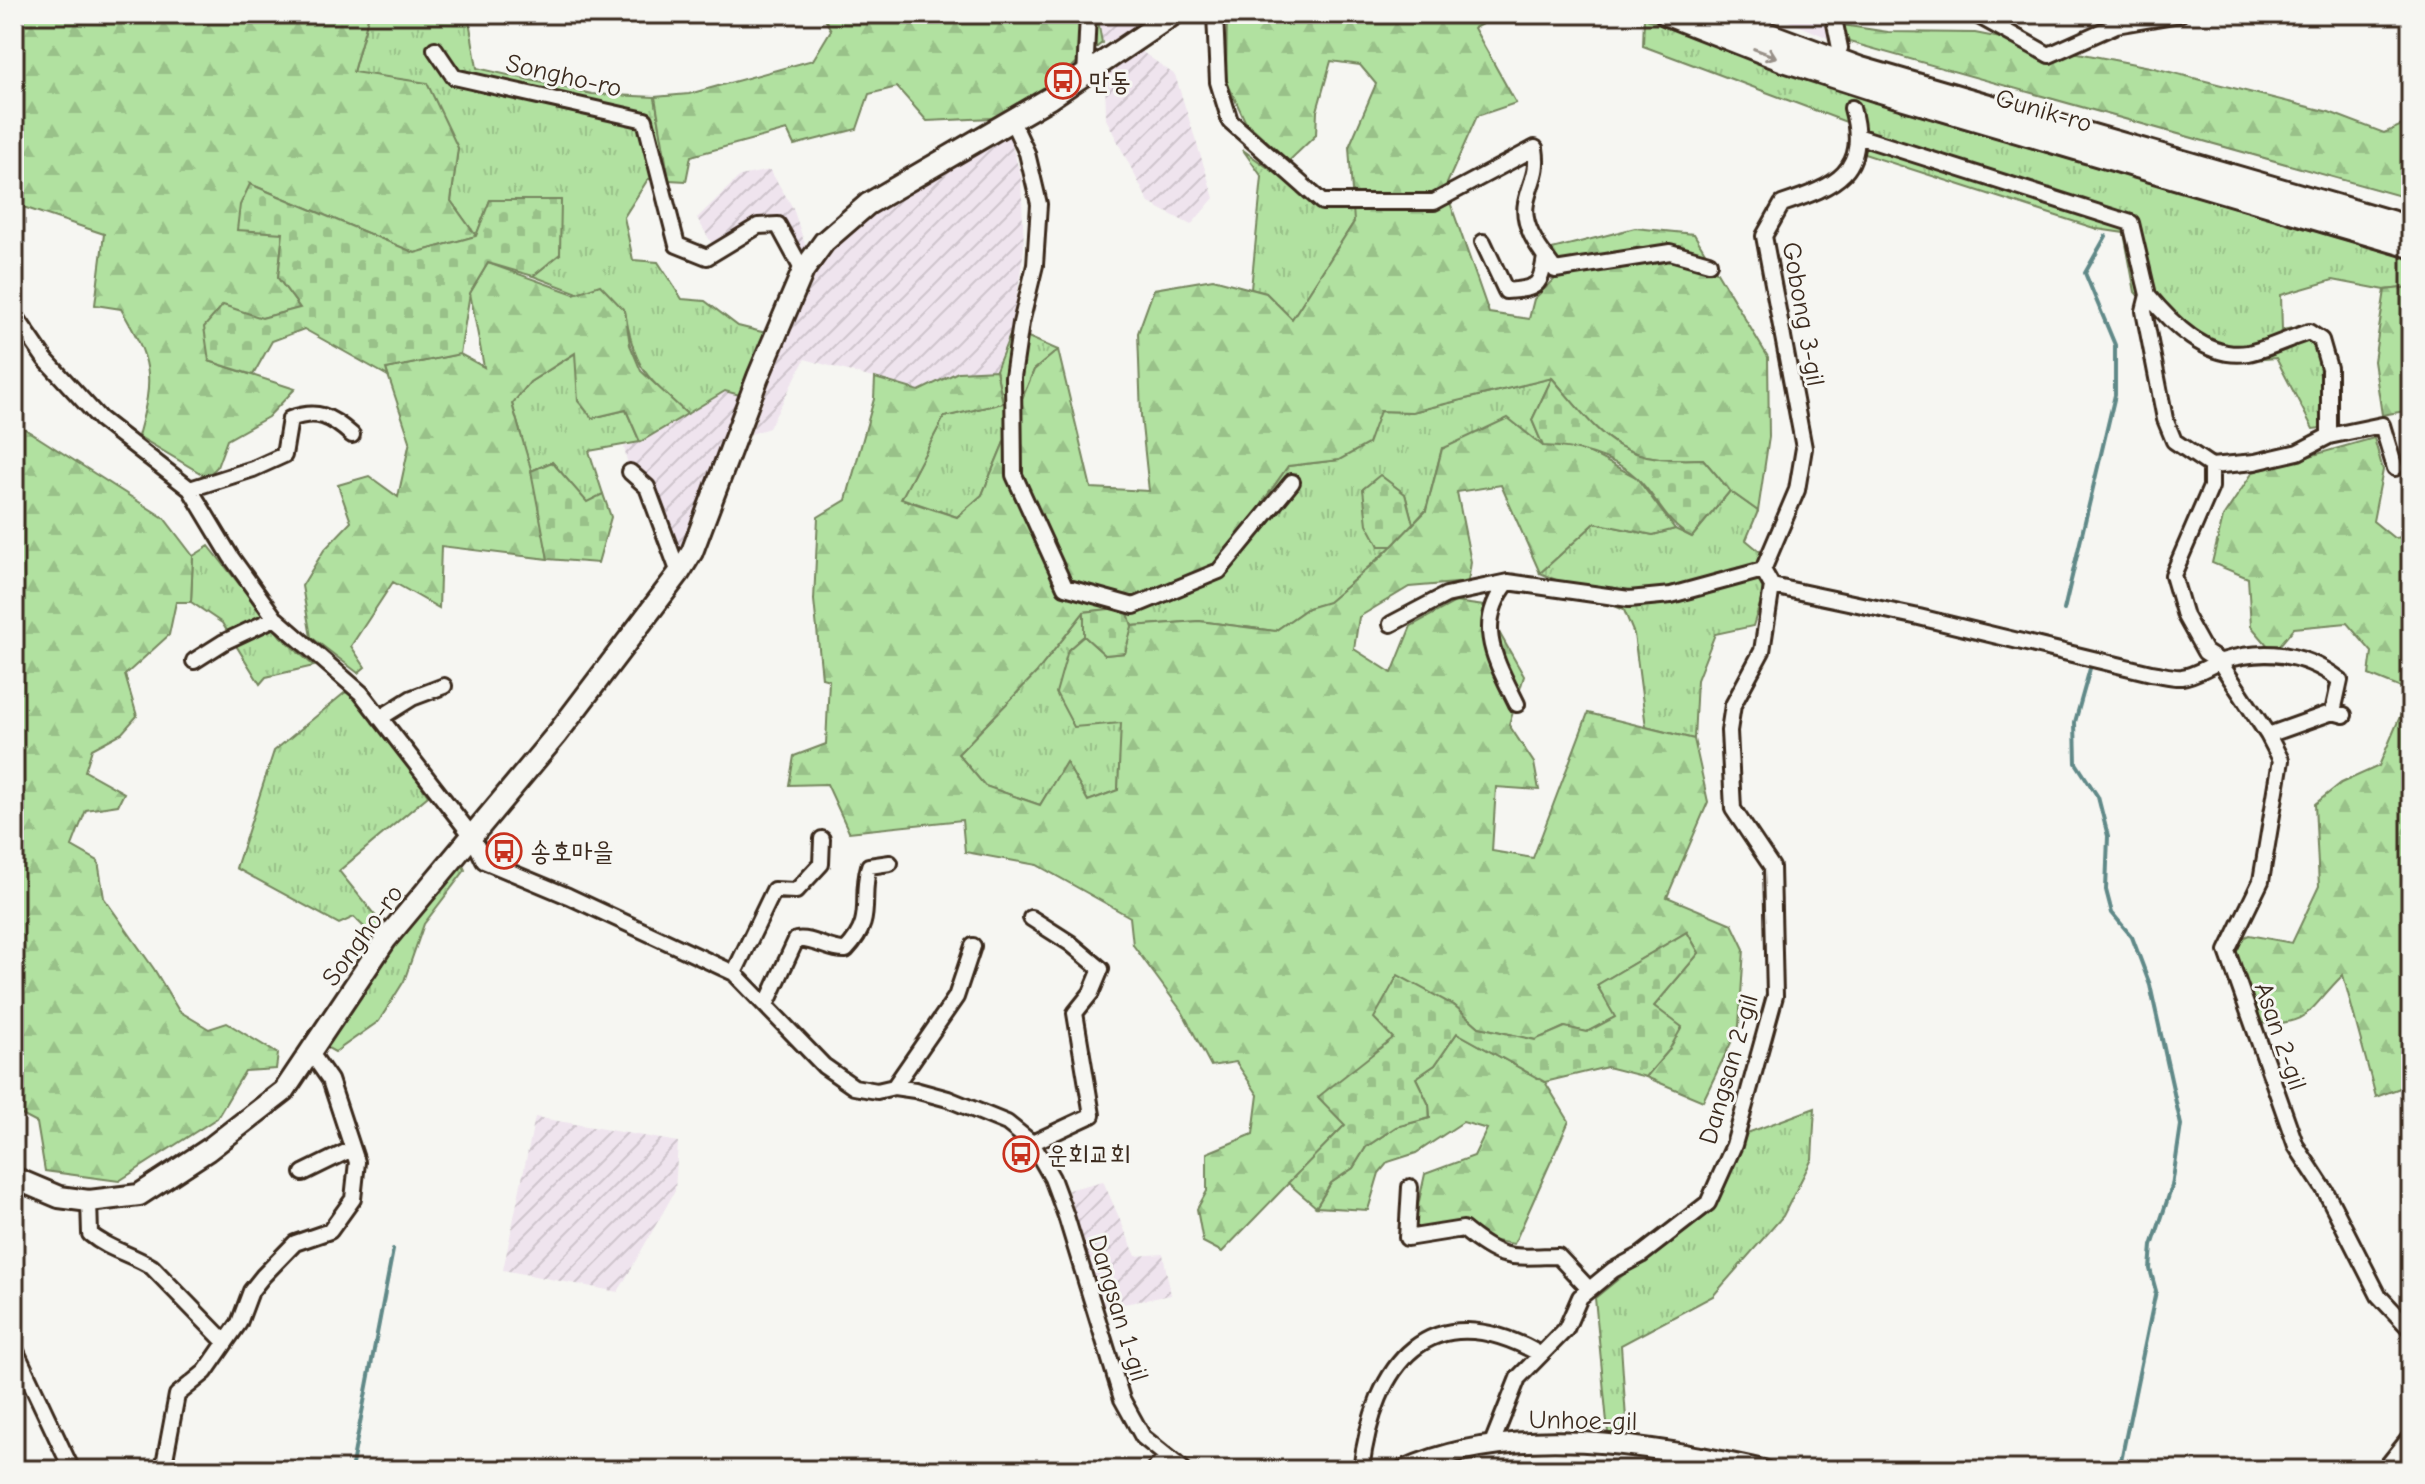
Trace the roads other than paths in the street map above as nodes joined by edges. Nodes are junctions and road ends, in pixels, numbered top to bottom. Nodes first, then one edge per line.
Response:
1 (1088, 14) edge
2 (1174, 14) edge
3 (1215, 14) edge
4 (1667, 14) edge
5 (1713, 14) edge
6 (1833, 14) edge
7 (1975, 14) edge
8 (2180, 14) edge
9 (1992, 20) edge
10 (1840, 48) dead end
11 (435, 49) dead end
12 (1085, 77) junction
13 (1852, 108) dead end
14 (1012, 121) junction
15 (1860, 137) junction
16 (2411, 228) edge
17 (1483, 242) dead end
18 (2411, 246) edge
19 (1545, 256) junction
20 (1709, 263) dead end
21 (803, 271) junction
22 (2148, 295) junction
23 (14, 314) edge
24 (352, 435) dead end
25 (2329, 436) junction
26 (2211, 466) junction
27 (2395, 468) dead end
28 (630, 472) dead end
29 (1292, 482) dead end
30 (190, 489) junction
31 (1763, 570) junction
32 (679, 573) junction
33 (1508, 582) junction
34 (1772, 586) junction
35 (275, 618) junction
36 (1391, 624) dead end
37 (194, 661) dead end
38 (2219, 661) junction
39 (444, 686) dead end
40 (1517, 704) dead end
41 (380, 718) junction
42 (2268, 735) junction
43 (472, 836) junction
44 (822, 839) dead end
45 (890, 863) dead end
46 (1031, 918) dead end
47 (973, 946) dead end
48 (734, 973) junction
49 (766, 1005) junction
50 (311, 1053) junction
51 (894, 1087) junction
52 (1032, 1143) junction
53 (352, 1149) junction
54 (303, 1173) dead end
55 (14, 1178) edge
56 (1410, 1187) dead end
57 (89, 1201) junction
58 (1589, 1289) junction
59 (2411, 1330) edge
60 (225, 1342) junction
61 (14, 1347) edge
62 (1540, 1354) junction
63 (2411, 1436) edge
64 (1491, 1446) junction
65 (1166, 1458) junction
66 (72, 1470) edge
67 (163, 1470) edge
68 (1153, 1470) edge
69 (1184, 1470) edge
70 (1361, 1470) edge
71 (1404, 1470) edge
72 (1763, 1470) edge
73 (2384, 1470) edge

1 - 12 street
2 - 12 main road, Songho-ro
3 - 19 street
4 -> 18 highway, Gunik-ro
5 - 16 highway, Gunik-ro
6 - 10 street
7 - 9 street
8 - 9 street
11 - 21 street, Songho-ro
12 - 14 main road, Songho-ro
13 - 15 street
14 - 21 main road, Songho-ro
14 - 29 street
15 - 22 street
15 - 31 street, Gobong 3-gil
17 - 19 street
19 - 20 street
21 - 32 main road, Songho-ro
22 - 25 street
22 - 26 street
23 - 30 street
24 - 30 street
25 - 26 street
25 - 27 street
26 - 38 street, Asan 2-gil
28 - 32 street
30 - 35 street, Dangsan 1-gil
31 - 33 street
31 - 34 street
32 - 43 main road, Songho-ro
33 - 36 street
33 - 40 street
34 - 38 street
34 - 58 street, Dangsan 2-gil
35 - 37 street
35 - 41 street, Dangsan 1-gil
38 - 42 street, Asan 2-gil
38 - 42 street
39 - 41 street
41 - 43 street, Dangsan 1-gil
42 - 59 street, Asan 2-gil
43 - 48 street, Dangsan 1-gil
43 - 50 main road, Songho-ro
44 - 48 street
45 - 49 street
46 - 52 street
47 - 51 street
48 - 49 street, Dangsan 1-gil
49 - 51 street, Dangsan 1-gil
50 - 53 street
50 - 57 main road, Songho-ro
51 - 52 street, Dangsan 1-gil
52 - 65 street, Dangsan 1-gil
53 - 54 street
53 - 60 street
55 - 57 main road, Songho-ro
56 - 58 street
57 - 60 street
58 - 62 street, Dangsan 2-gil
60 - 67 street
61 - 66 street
62 - 64 street, Dangsan 2-gil
62 - 70 street
63 - 73 street
64 - 71 street, Unhoe-gil
64 - 72 street, Unhoe-gil
65 - 68 street
65 - 69 street, Dangsan 1-gil

